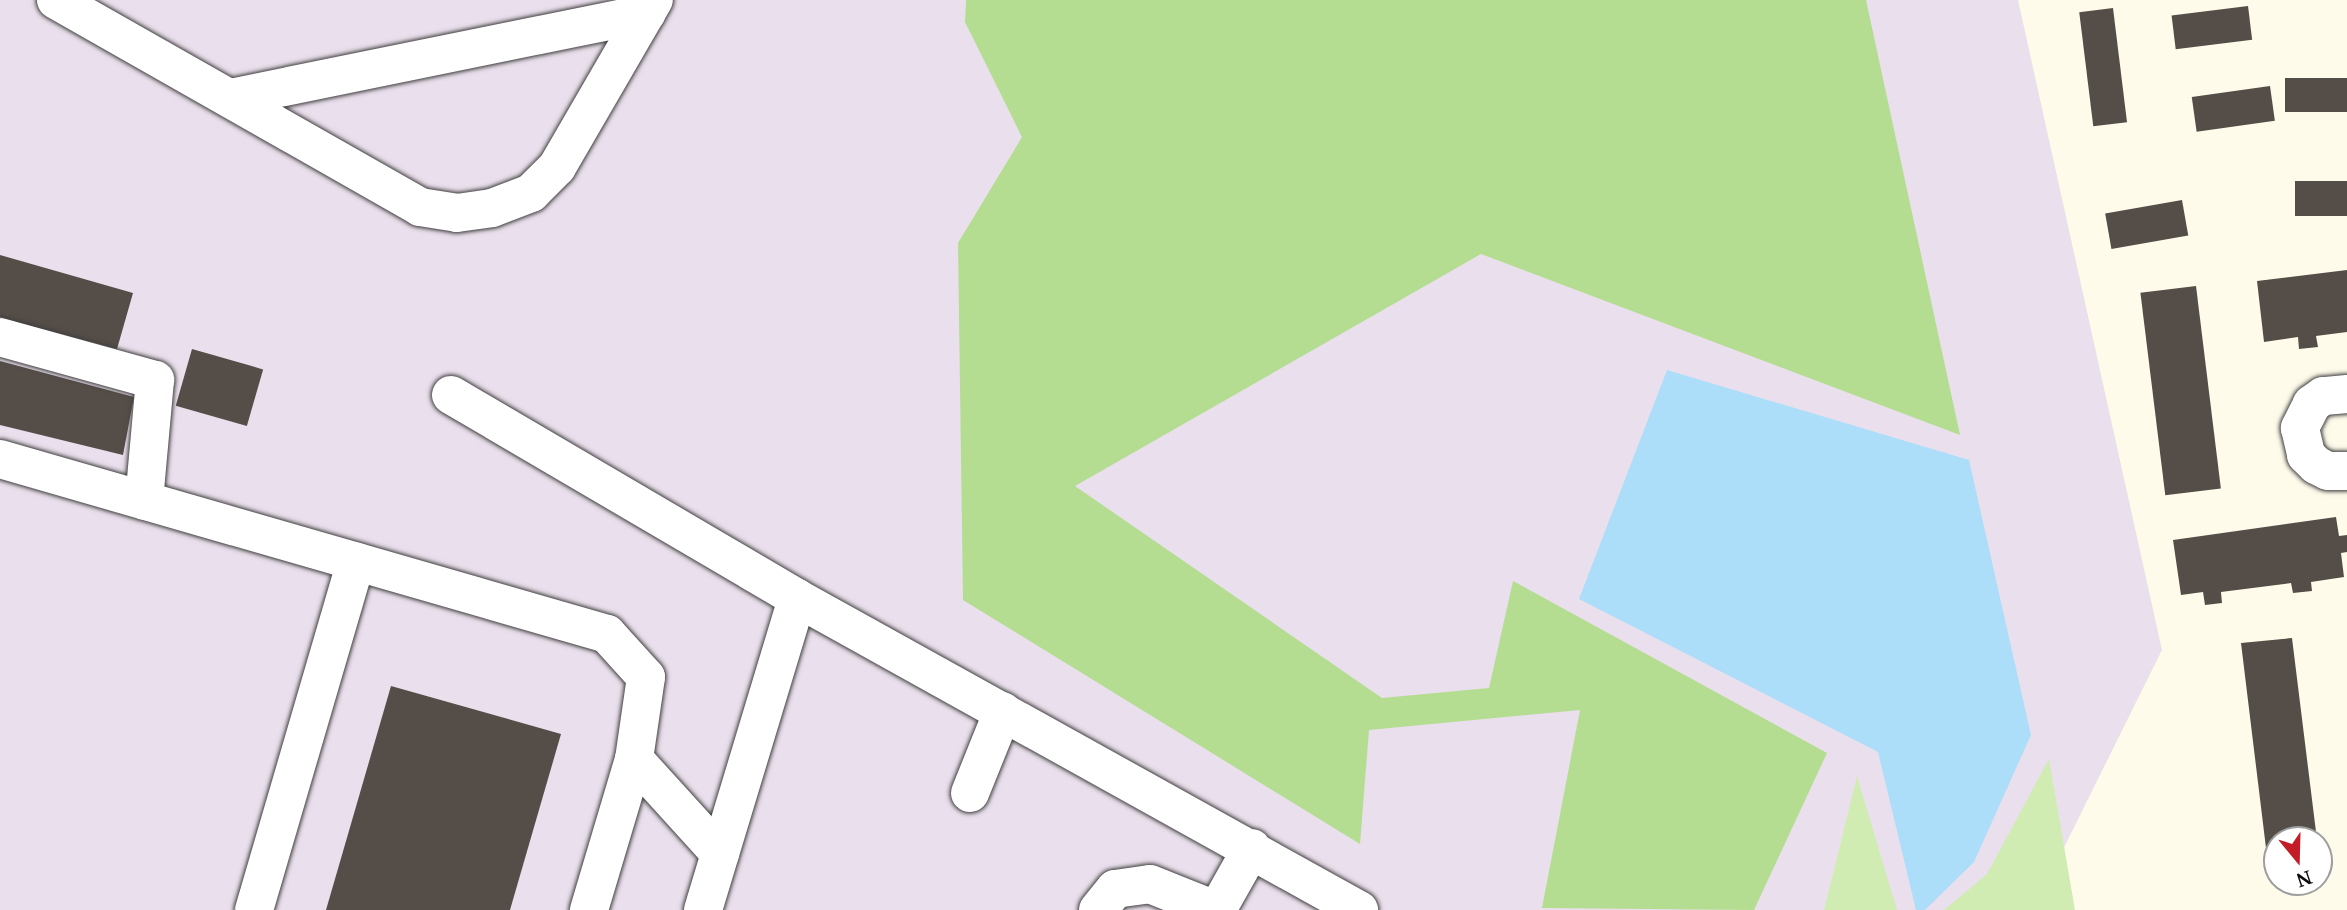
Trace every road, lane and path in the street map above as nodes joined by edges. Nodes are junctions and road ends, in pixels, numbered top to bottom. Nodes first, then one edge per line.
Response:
1 (56, 0) edge
2 (650, 7) edge
3 (230, 98) junction
4 (0, 337) edge
5 (2347, 394) edge
6 (451, 395) dead end
7 (0, 459) edge
8 (2347, 471) edge
9 (144, 500) junction
10 (356, 562) junction
11 (797, 598) junction
12 (1003, 711) junction
13 (634, 759) junction
14 (970, 793) dead end
15 (1252, 848) junction
16 (720, 855) junction
17 (254, 910) edge
18 (589, 910) edge
19 (703, 910) edge
20 (1098, 910) edge
21 (1216, 910) edge
22 (1359, 910) edge

1 - 3 street
2 - 3 street
2 - 3 street
4 - 9 street
5 - 8 street
6 - 11 street
7 - 9 street
9 - 10 street
10 - 13 street
10 - 17 street
11 - 12 street
11 - 16 street
12 - 14 street
12 - 15 street
13 - 16 street
13 - 18 street
15 - 21 street
15 - 22 street
16 - 19 street
20 - 21 street

